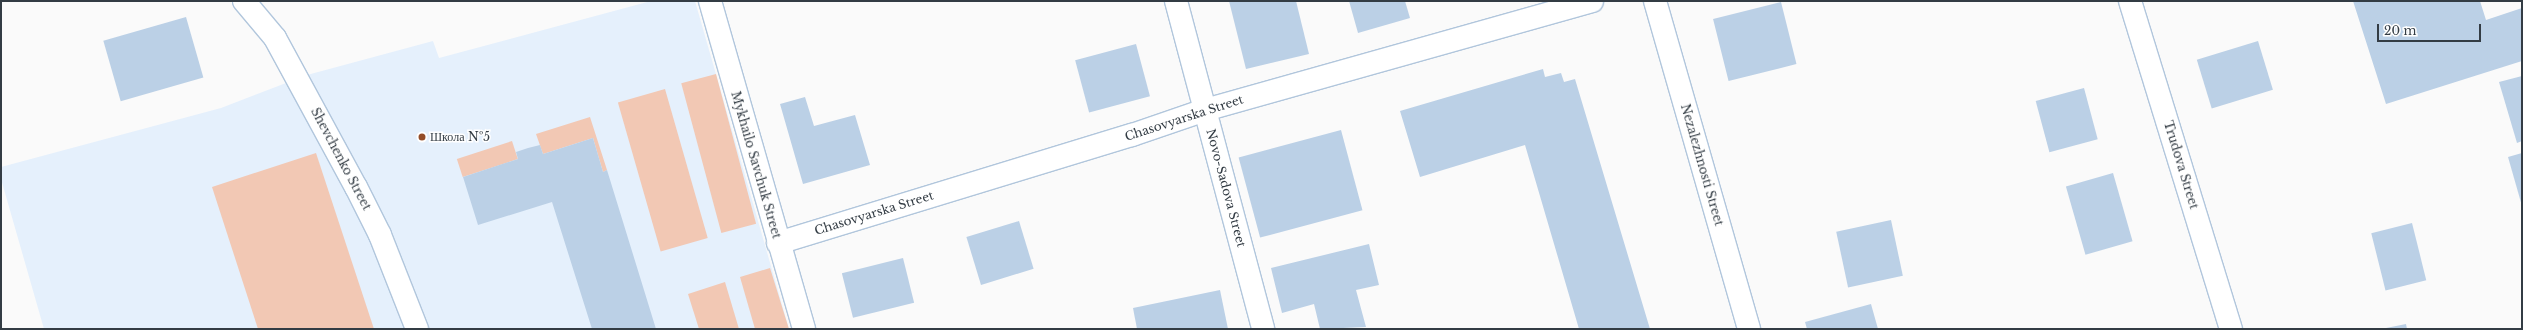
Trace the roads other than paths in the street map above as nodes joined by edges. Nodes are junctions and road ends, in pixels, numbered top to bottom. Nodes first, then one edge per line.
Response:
1 (244, 1) edge
2 (710, 1) edge
3 (1176, 1) edge
4 (1592, 1) edge
5 (1655, 1) edge
6 (2130, 1) edge
7 (1205, 110) junction
8 (778, 243) junction
9 (417, 329) edge
10 (804, 329) edge
11 (1263, 329) edge
12 (1749, 329) edge
13 (2231, 329) edge

1 - 9 street, Shevchenko Street
2 - 8 street, Mykhailo Savchuk Street
3 - 7 street, Novo-Sadova Street
4 - 7 street, Chasovyarska Street
5 - 12 street, Nezalezhnosti Street
6 - 13 street, Trudova Street
7 - 8 street, Chasovyarska Street
7 - 11 street, Novo-Sadova Street
8 - 10 street, Mykhailo Savchuk Street

